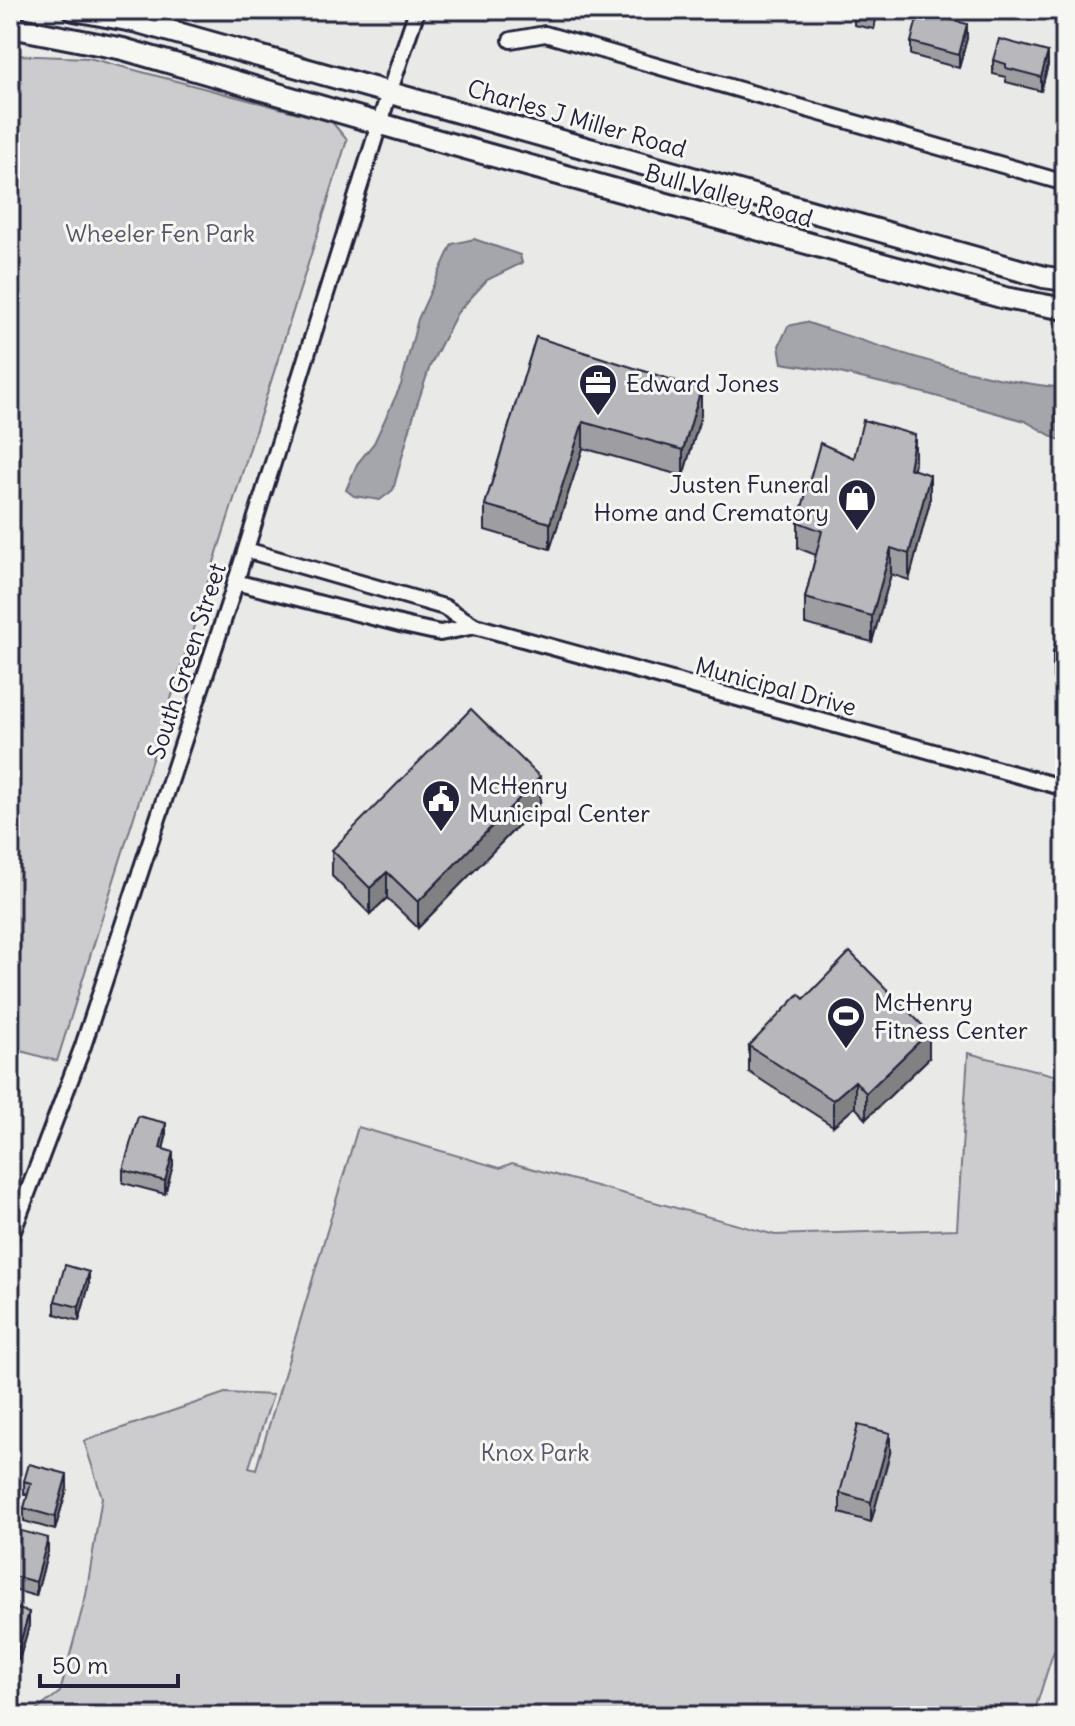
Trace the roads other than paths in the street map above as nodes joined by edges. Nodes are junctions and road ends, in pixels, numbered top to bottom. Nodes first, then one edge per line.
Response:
1 (74, 10) edge
2 (417, 10) edge
3 (140, 16) edge
4 (10, 29) edge
5 (511, 40) dead end
6 (389, 93) junction
7 (380, 123) junction
8 (1065, 183) edge
9 (1065, 280) edge
10 (1065, 309) edge
11 (246, 550) junction
12 (235, 582) junction
13 (475, 626) junction
14 (1065, 788) edge
15 (10, 1239) edge

1 - 3 street, Charles J Miller Road
2 - 6 street, South Green Street
3 - 6 street, Charles J Miller Road
4 - 7 street
5 - 8 street
6 - 7 street, South Green Street
6 - 9 street, Charles J Miller Road
7 - 10 street, Bull Valley Road
7 - 11 street, South Green Street
11 - 12 street, South Green Street
11 - 13 street, Municipal Drive
12 - 13 street, Municipal Drive
12 - 15 street, South Green Street
13 - 14 street, Municipal Drive

